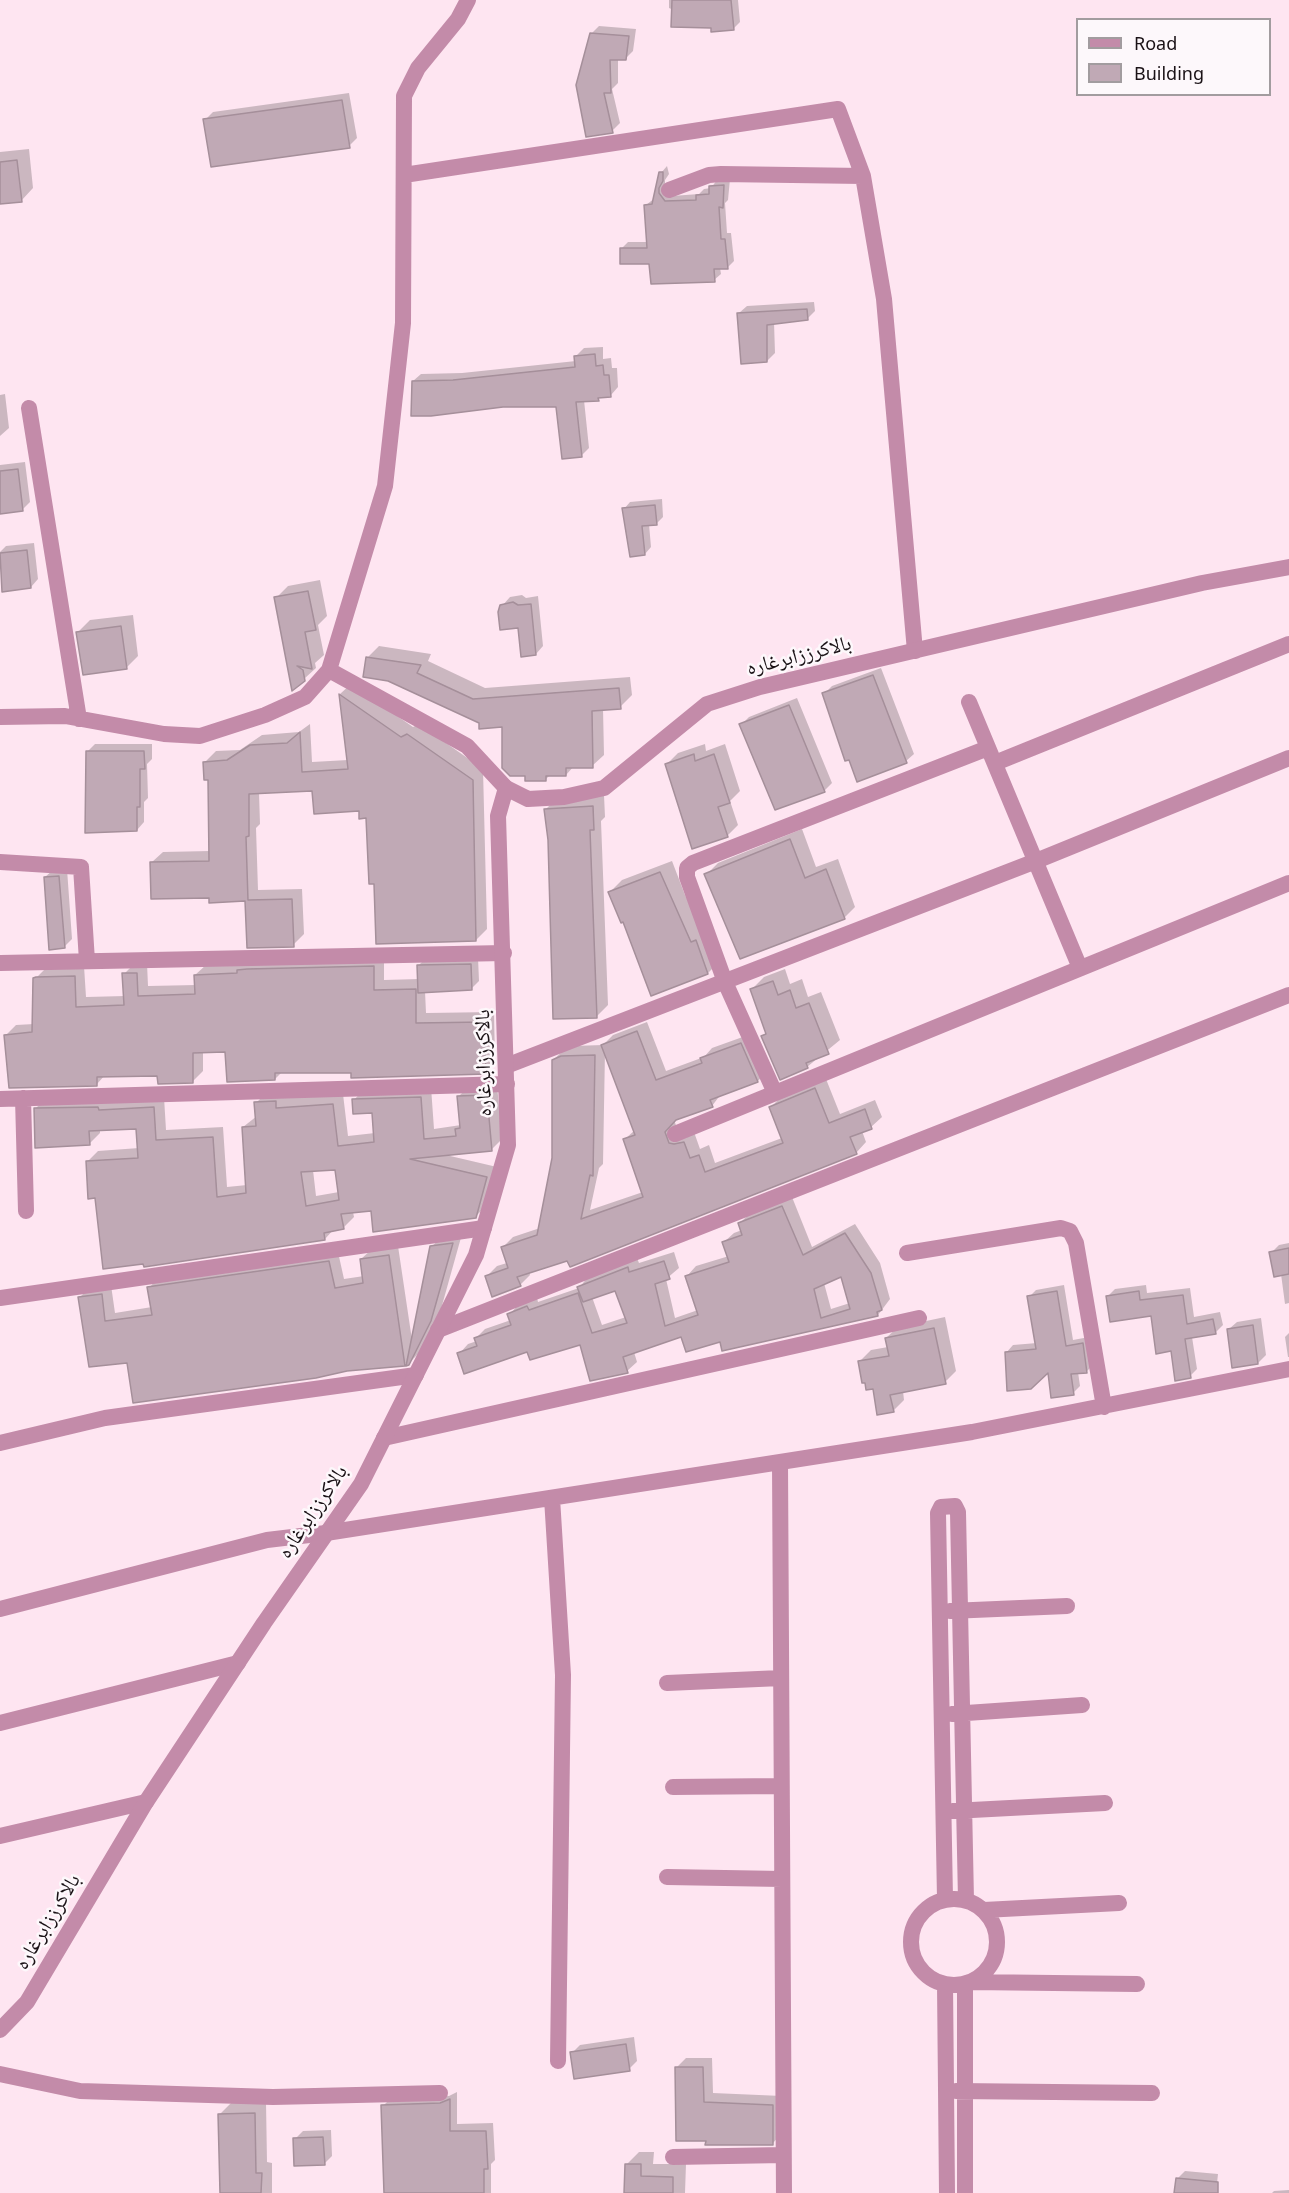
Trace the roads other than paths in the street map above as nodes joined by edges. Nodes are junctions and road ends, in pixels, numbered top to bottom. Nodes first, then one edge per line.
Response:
1 (468, 0) edge
2 (404, 175) junction
3 (863, 176) junction
4 (669, 190) dead end
5 (29, 408) dead end
6 (1289, 567) edge
7 (1289, 644) edge
8 (915, 651) junction
9 (329, 670) junction
10 (969, 702) dead end
11 (0, 717) edge
12 (79, 719) junction
13 (991, 755) junction
14 (1289, 758) edge
15 (506, 788) junction
16 (1036, 861) junction
17 (0, 862) edge
18 (1289, 883) edge
19 (504, 953) junction
20 (87, 961) junction
21 (0, 963) edge
22 (1080, 968) junction
23 (725, 982) junction
24 (1289, 995) edge
25 (506, 1066) junction
26 (507, 1084) junction
27 (775, 1093) junction
28 (23, 1098) junction
29 (0, 1099) edge
30 (675, 1134) dead end
31 (26, 1211) dead end
32 (484, 1228) junction
33 (907, 1253) dead end
34 (0, 1298) edge
35 (919, 1318) dead end
36 (438, 1330) junction
37 (1289, 1369) edge
38 (416, 1375) junction
39 (1104, 1407) junction
40 (384, 1438) junction
41 (0, 1443) edge
42 (780, 1463) junction
43 (552, 1498) junction
44 (326, 1533) junction
45 (959, 1560) junction
46 (939, 1561) junction
47 (1067, 1606) dead end
48 (0, 1609) edge
49 (960, 1610) junction
50 (940, 1611) junction
51 (238, 1664) junction
52 (781, 1678) junction
53 (667, 1683) dead end
54 (1082, 1705) dead end
55 (962, 1714) junction
56 (942, 1715) junction
57 (0, 1723) edge
58 (782, 1786) junction
59 (673, 1787) dead end
60 (146, 1802) junction
61 (1105, 1803) dead end
62 (964, 1810) junction
63 (943, 1811) junction
64 (0, 1836) edge
65 (667, 1877) dead end
66 (782, 1879) junction
67 (945, 1899) junction
68 (966, 1900) junction
69 (1119, 1903) dead end
70 (984, 1910) junction
71 (968, 1983) junction
72 (945, 1984) junction
73 (1137, 1984) dead end
74 (0, 2030) edge
75 (558, 2061) dead end
76 (0, 2074) edge
77 (946, 2091) junction
78 (965, 2091) junction
79 (1152, 2092) dead end
80 (440, 2093) dead end
81 (783, 2155) junction
82 (673, 2157) dead end
83 (783, 2193) edge
84 (946, 2193) edge
85 (965, 2193) edge

1 - 2 street
2 - 3 street
2 - 9 street
3 - 4 street
3 - 8 street
5 - 12 street
6 - 8 street, بالاکرززابرغاره
7 - 13 street
8 - 15 street, بالاکرززابرغاره
9 - 12 street
9 - 15 street
10 - 13 street
11 - 12 street
13 - 16 street
13 - 23 street
14 - 16 street
15 - 19 street, بالاکرززابرغاره
16 - 22 street
16 - 23 street
17 - 20 street
18 - 22 street
19 - 20 street
19 - 25 street, بالاکرززابرغاره
20 - 21 street
22 - 27 street
23 - 25 street
23 - 27 street
24 - 36 street
25 - 26 street, بالاکرززابرغاره
26 - 28 street
26 - 32 street, بالاکرززابرغاره
27 - 30 street
28 - 29 street
28 - 31 street
32 - 34 street
32 - 36 street, بالاکرززابرغاره
33 - 39 street
35 - 40 street
36 - 38 street, بالاکرززابرغاره
37 - 39 street
38 - 40 street, بالاکرززابرغاره
38 - 41 street
39 - 42 street
40 - 44 street, بالاکرززابرغاره
42 - 43 street
42 - 52 street
43 - 44 street
43 - 75 street
44 - 48 street
44 - 51 street, بالاکرززابرغاره
45 - 46 street
45 - 46 street
45 - 49 street
46 - 50 street
47 - 49 street
49 - 50 street
49 - 55 street
50 - 56 street
51 - 57 street
51 - 60 street, بالاکرززابرغاره
52 - 53 street
52 - 58 street
54 - 55 street
55 - 56 street
55 - 62 street
56 - 63 street
58 - 59 street
58 - 66 street
60 - 64 street
60 - 74 street, بالاکرززابرغاره
61 - 62 street
62 - 63 street
62 - 68 street
63 - 67 street
65 - 66 street
66 - 81 street
67 - 68 street
67 - 72 street
68 - 70 street
69 - 70 street
70 - 71 street
71 - 72 street
71 - 73 street
71 - 78 street
72 - 77 street
76 - 80 street
77 - 78 street
77 - 84 street
78 - 79 street
78 - 85 street
81 - 82 street
81 - 83 street

